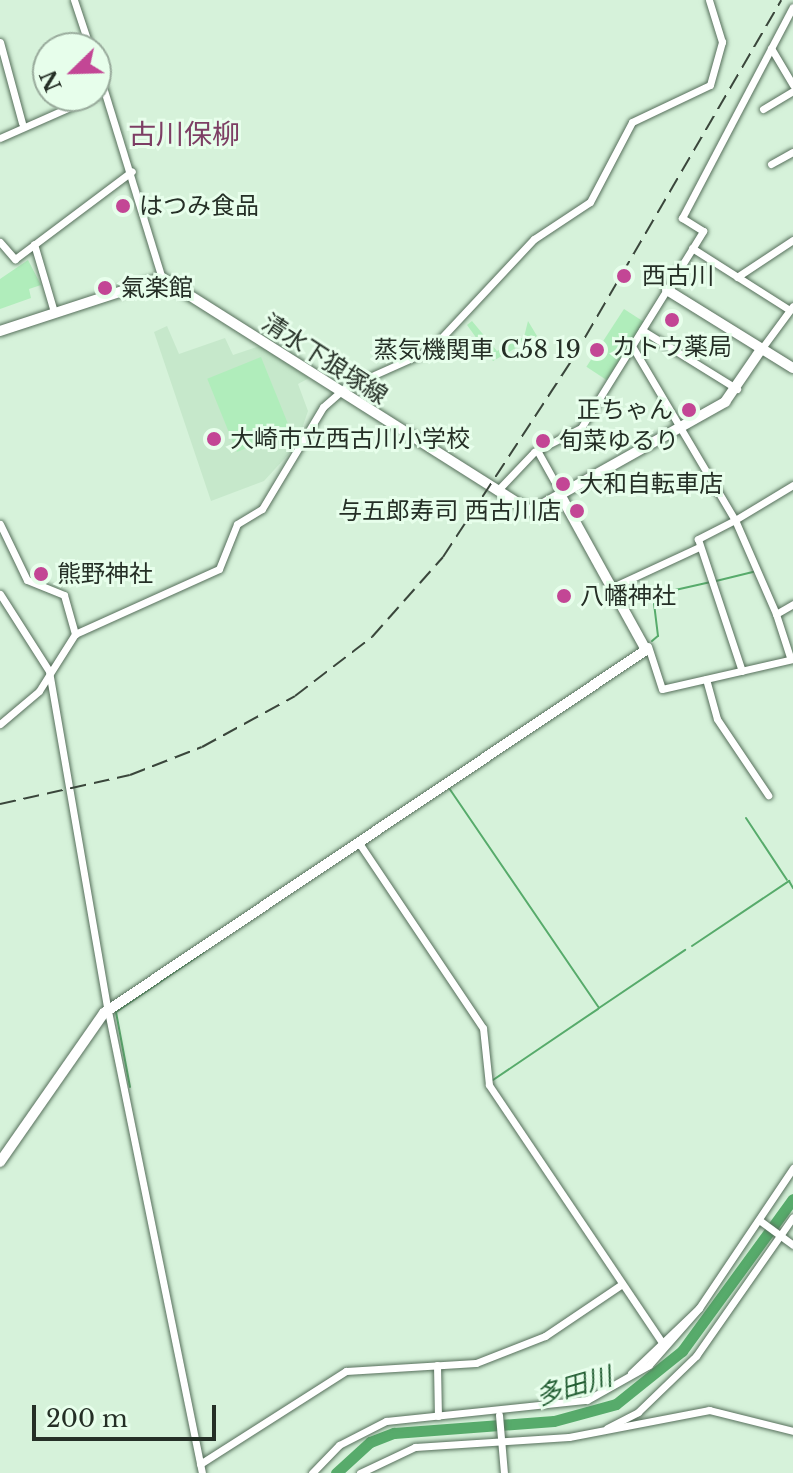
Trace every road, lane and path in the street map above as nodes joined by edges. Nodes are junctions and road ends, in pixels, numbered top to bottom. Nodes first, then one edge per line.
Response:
1 (74, 0) edge
2 (709, 0) edge
3 (793, 7) edge
4 (85, 32) edge
5 (0, 42) edge
6 (771, 48) junction
7 (793, 88) edge
8 (763, 109) dead end
9 (112, 111) edge
10 (52, 112) edge
11 (22, 123) junction
12 (0, 138) edge
13 (793, 152) edge
14 (771, 164) dead end
15 (132, 171) junction
16 (793, 240) edge
17 (0, 242) edge
18 (34, 244) junction
19 (692, 248) junction
20 (737, 277) junction
21 (162, 278) junction
22 (667, 290) junction
23 (790, 311) edge
24 (54, 312) junction
25 (642, 330) junction
26 (0, 331) edge
27 (632, 346) junction
28 (762, 348) junction
29 (793, 368) edge
30 (737, 389) junction
31 (339, 392) junction
32 (681, 428) junction
33 (538, 452) junction
34 (793, 485) edge
35 (496, 492) junction
36 (562, 498) junction
37 (735, 520) junction
38 (0, 524) edge
39 (699, 547) junction
40 (615, 586) junction
41 (0, 594) edge
42 (793, 604) edge
43 (776, 614) junction
44 (75, 634) junction
45 (648, 646) junction
46 (792, 658) edge
47 (49, 671) junction
48 (742, 671) junction
49 (706, 679) junction
50 (0, 724) edge
51 (768, 795) dead end
52 (359, 843) junction
53 (108, 1011) junction
54 (0, 1162) edge
55 (793, 1168) edge
56 (793, 1217) edge
57 (760, 1221) junction
58 (779, 1235) junction
59 (793, 1245) edge
60 (622, 1284) junction
61 (699, 1308) junction
62 (661, 1341) junction
63 (437, 1365) junction
64 (621, 1383) junction
65 (438, 1416) junction
66 (499, 1417) junction
67 (793, 1431) edge
68 (597, 1432) junction
69 (501, 1440) junction
70 (201, 1469) edge
71 (312, 1473) edge
72 (360, 1473) edge
73 (504, 1473) edge

1 - 4 street
2 - 31 street
3 - 6 street
5 - 11 street
6 - 7 street
6 - 19 street
7 - 8 street
9 - 15 street
10 - 11 street
11 - 12 street
13 - 14 street
15 - 18 street
15 - 21 street
16 - 20 street
17 - 18 street
18 - 24 street
19 - 20 street
19 - 22 street
20 - 23 street
21 - 24 main road
21 - 31 main road, 清水下狼塚線
22 - 25 street
22 - 28 main road
23 - 28 street
24 - 26 main road
25 - 27 street
25 - 30 street
27 - 32 street
27 - 33 street
28 - 29 main road
28 - 30 main road, 清水下狼塚線
30 - 32 main road, 清水下狼塚線
31 - 35 main road, 清水下狼塚線
31 - 44 street
32 - 36 main road, 清水下狼塚線
32 - 37 street
33 - 35 street
33 - 36 street
34 - 37 street
35 - 36 main road, 清水下狼塚線
36 - 40 main road
37 - 39 street
37 - 43 street
38 - 44 street
39 - 40 street
39 - 48 street
40 - 45 main road
41 - 47 street
42 - 43 street
43 - 46 street
44 - 47 street
45 - 49 street
45 - 52 main road
46 - 48 street
47 - 50 street
47 - 53 street
48 - 49 street
49 - 51 street
52 - 53 main road
52 - 60 street
53 - 54 main road
53 - 70 street
55 - 57 street
56 - 58 street
57 - 58 street
57 - 61 street
58 - 59 street
58 - 68 street
60 - 62 street
60 - 63 street
61 - 62 street
61 - 64 street
62 - 64 street
63 - 65 street
63 - 70 street
64 - 66 street
65 - 66 street
65 - 71 street
66 - 69 street
67 - 68 street
68 - 69 street
69 - 72 street
69 - 73 street

